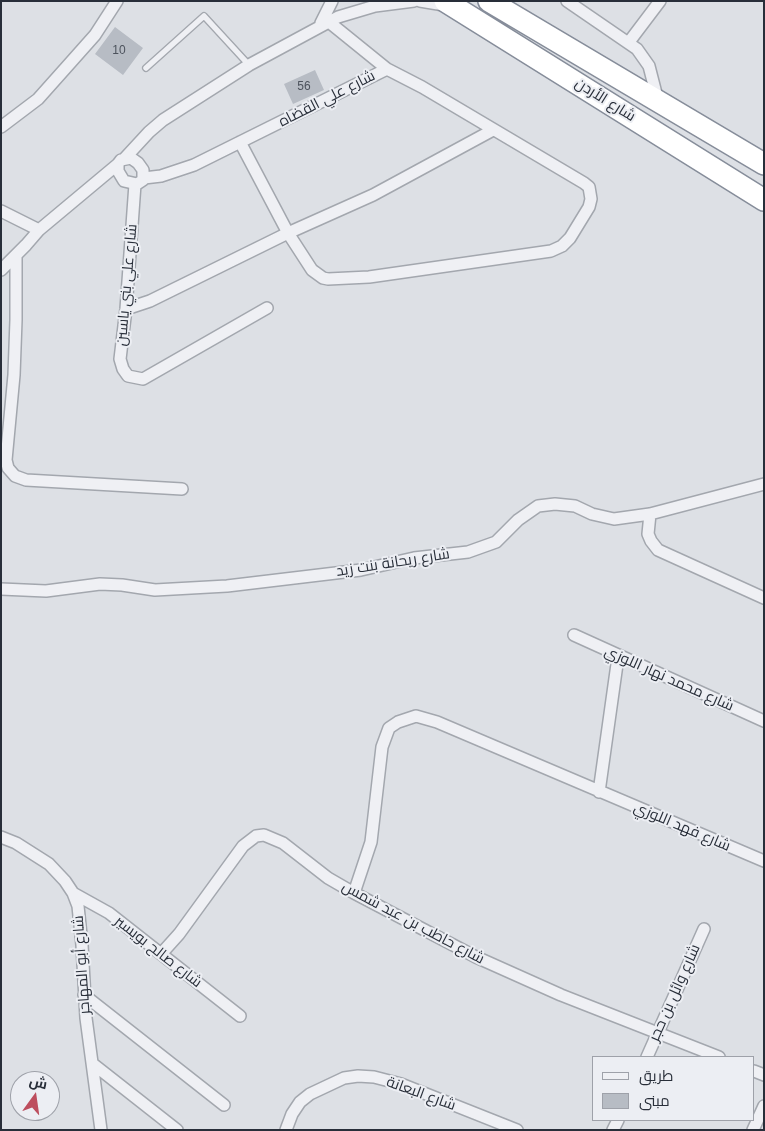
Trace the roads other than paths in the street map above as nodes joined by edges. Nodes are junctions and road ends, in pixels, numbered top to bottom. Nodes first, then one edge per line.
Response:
1 (117, 1) edge
2 (332, 1) edge
3 (414, 1) edge
4 (420, 1) edge
5 (489, 1) edge
6 (568, 1) edge
7 (660, 1) edge
8 (450, 4) edge
9 (326, 20) junction
10 (629, 42) junction
11 (248, 65) junction
12 (146, 68) dead end
13 (387, 69) junction
14 (658, 100) junction
15 (1, 127) edge
16 (492, 130) junction
17 (240, 142) junction
18 (122, 161) junction
19 (764, 164) edge
20 (139, 181) junction
21 (764, 200) edge
22 (1, 211) edge
23 (38, 230) junction
24 (288, 233) junction
25 (16, 255) junction
26 (1, 270) edge
27 (267, 308) dead end
28 (126, 309) junction
29 (764, 484) edge
30 (182, 489) dead end
31 (650, 514) junction
32 (1, 589) edge
33 (764, 598) edge
34 (574, 635) dead end
35 (618, 656) junction
36 (764, 721) edge
37 (599, 792) junction
38 (1, 837) edge
39 (764, 862) edge
40 (73, 893) junction
41 (354, 893) junction
42 (704, 929) dead end
43 (161, 954) junction
44 (84, 995) junction
45 (240, 1016) dead end
46 (657, 1032) junction
47 (646, 1056) edge
48 (716, 1056) edge
49 (93, 1064) junction
50 (224, 1105) dead end
51 (764, 1106) edge
52 (503, 1127) edge
53 (101, 1130) edge
54 (176, 1130) edge
55 (286, 1130) edge
56 (517, 1130) edge
57 (753, 1130) edge

1 - 15 street
2 - 9 street
3 - 9 street
4 - 8 street
5 - 14 highway, شارع الأردن
6 - 10 street
7 - 10 street
8 - 21 highway, شارع الأردن
9 - 11 street
9 - 13 street
10 - 14 street
11 - 12 lane
11 - 18 street
13 - 16 street, شارع علي القضاه
13 - 17 street, شارع علي القضاه
14 - 19 highway, شارع الأردن
16 - 24 street
16 - 24 street, شارع علي القضاه
17 - 20 street, شارع علي القضاه
17 - 24 street
18 - 20 street
18 - 20 street
18 - 23 street
20 - 28 street, شارع علي بني ياسين
22 - 23 street
23 - 25 street
24 - 28 street
25 - 26 street
25 - 30 street
27 - 28 street, شارع علي بني ياسين
29 - 31 street, شارع ريحانة بنت زيد
31 - 32 street, شارع ريحانة بنت زيد
31 - 33 street
34 - 35 street, شارع محمد نهار اللوزي
35 - 36 street, شارع محمد نهار اللوزي
35 - 37 street
37 - 39 street, شارع فهد اللوزي
37 - 41 street, شارع فهد اللوزي
38 - 40 street, شارع أبو المهاجر
40 - 43 street, شارع صالح بويسير
40 - 44 street, شارع أبو المهاجر
41 - 43 street, شارع حاطب بن عبد شمس
41 - 46 street, شارع حاطب بن عبد شمس
42 - 46 street, شارع وائل بن حجر
43 - 45 street, شارع صالح بويسير
44 - 49 street, شارع أبو المهاجر
44 - 50 street
46 - 47 street, شارع وائل بن حجر
46 - 48 street, شارع حاطب بن عبد شمس
49 - 53 street, شارع أبو المهاجر
49 - 54 street
51 - 57 street
52 - 55 street, شارع البعانة
52 - 56 street, شارع البعانة

